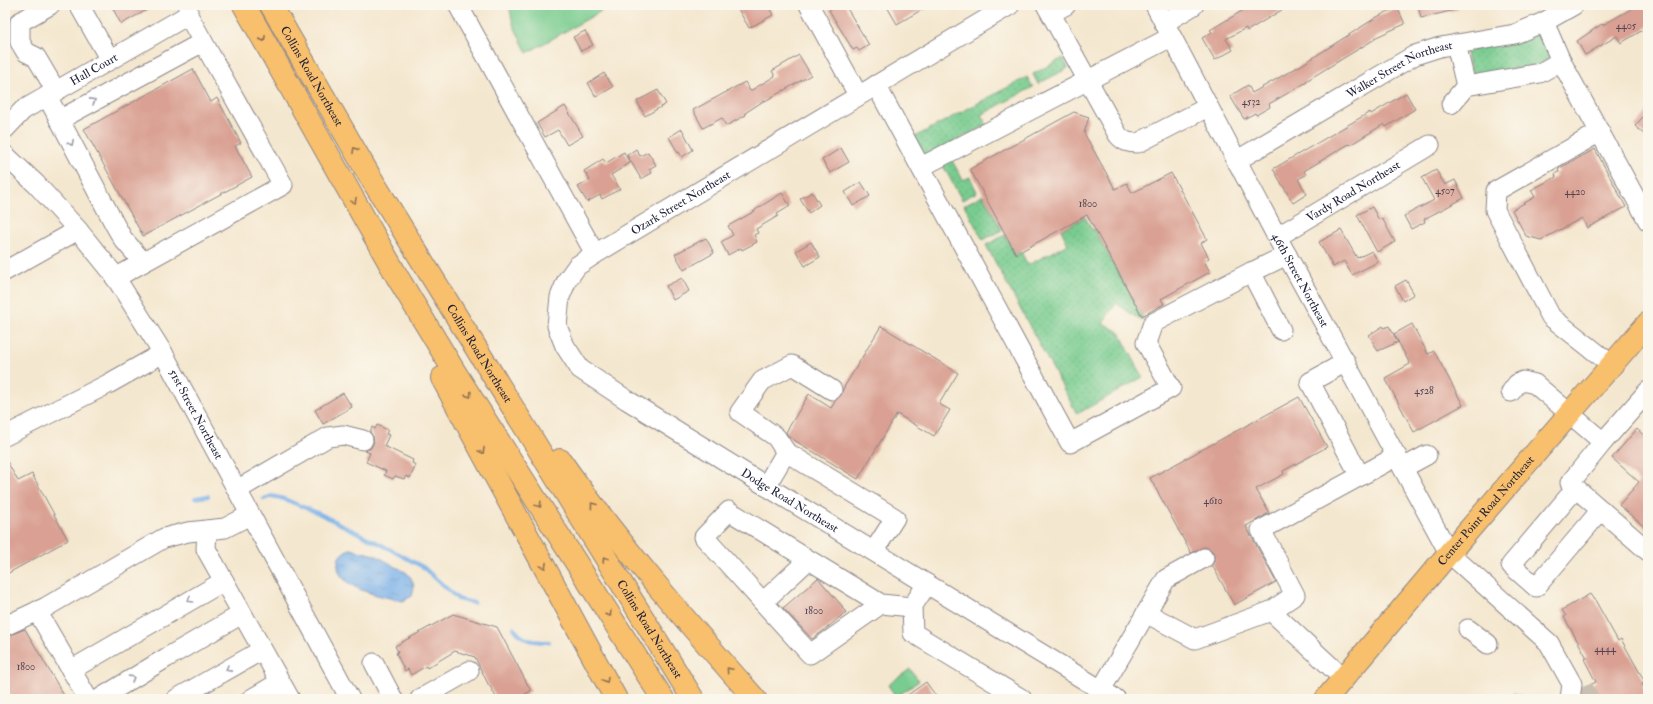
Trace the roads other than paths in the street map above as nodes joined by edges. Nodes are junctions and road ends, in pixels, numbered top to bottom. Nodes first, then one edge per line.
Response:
1 (50, 5) edge
2 (79, 5) edge
3 (244, 5) edge
4 (271, 5) edge
5 (458, 5) edge
6 (809, 5) edge
7 (1010, 5) edge
8 (1155, 5) edge
9 (1194, 5) edge
10 (1574, 5) edge
11 (1054, 8) edge
12 (188, 10) edge
13 (1544, 22) junction
14 (1168, 30) junction
15 (203, 42) junction
16 (1456, 44) junction
17 (110, 60) junction
18 (1562, 61) junction
19 (1088, 80) junction
20 (876, 85) junction
21 (1466, 86) junction
22 (51, 94) junction
23 (858, 95) junction
24 (1451, 104) dead end
25 (1208, 107) junction
26 (59, 120) junction
27 (5, 129) edge
28 (1600, 132) junction
29 (1430, 146) dead end
30 (5, 155) edge
31 (1236, 161) junction
32 (921, 167) junction
33 (369, 175) junction
34 (1648, 221) edge
35 (78, 230) junction
36 (1277, 237) junction
37 (595, 254) junction
38 (1287, 255) junction
39 (143, 262) junction
40 (5, 272) edge
41 (1251, 272) junction
42 (115, 278) junction
43 (398, 278) junction
44 (1648, 323) edge
45 (1281, 330) dead end
46 (162, 353) junction
47 (1346, 362) junction
48 (1612, 365) junction
49 (832, 390) dead end
50 (1648, 390) edge
51 (1511, 392) dead end
52 (1570, 414) junction
53 (5, 436) edge
54 (363, 440) dead end
55 (1603, 442) junction
56 (786, 452) junction
57 (1427, 454) dead end
58 (1400, 462) junction
59 (1360, 476) junction
60 (766, 486) junction
61 (1576, 488) junction
62 (237, 490) junction
63 (1601, 510) junction
64 (250, 515) junction
65 (207, 530) junction
66 (874, 551) junction
67 (1648, 551) edge
68 (1449, 553) junction
69 (1204, 558) dead end
70 (808, 560) junction
71 (224, 581) junction
72 (927, 584) junction
73 (763, 602) junction
74 (881, 604) junction
75 (912, 607) junction
76 (37, 611) junction
77 (1271, 611) junction
78 (1146, 613) junction
79 (242, 614) junction
80 (5, 626) edge
81 (1468, 629) dead end
82 (1488, 644) dead end
83 (262, 650) junction
84 (374, 663) dead end
85 (71, 670) junction
86 (469, 671) dead end
87 (1343, 678) junction
88 (280, 682) junction
89 (1575, 690) tunnel mouth
90 (1102, 694) edge
91 (88, 699) edge
92 (99, 699) edge
93 (176, 699) edge
94 (252, 699) edge
95 (290, 699) edge
96 (350, 699) edge
97 (393, 699) edge
98 (420, 699) edge
99 (616, 699) edge
100 (663, 699) edge
101 (693, 699) edge
102 (755, 699) edge
103 (1022, 699) edge
104 (1326, 699) edge

1 - 22 street
2 - 17 street
3 -> 43 main road, Collins Road Northeast
33 -> 4 main road, Collins Road Northeast
5 - 37 street
6 - 23 street
7 - 20 street, Ozark Street Northeast
8 - 14 street, 46th Street Northeast
9 - 14 street
10 - 13 street, Walker Street Northeast
11 - 19 street
12 - 15 street
12 - 17 street, Hall Court
13 - 16 street, Walker Street Northeast
13 - 18 street
14 - 19 street
14 - 25 street, 46th Street Northeast
26 -> 15 street
15 - 39 street
16 - 21 street
16 - 31 street, Walker Street Northeast
17 - 22 street, Hall Court
18 - 21 street
18 - 28 street
19 - 25 street
19 - 32 street
20 - 23 street, Ozark Street Northeast
20 - 32 street
21 - 24 street
22 - 26 street
22 - 27 street, Hall Court
23 - 37 street, Ozark Street Northeast
25 - 31 street, 46th Street Northeast
26 -> 39 street
28 - 34 street
28 - 48 street
29 - 36 street, Vardy Road Northeast
30 - 35 street, 51st Street Northeast
31 - 36 street, 46th Street Northeast
32 - 41 street
101 -> 33 main road, Collins Road Northeast
102 -> 33 main road
35 - 40 street
35 - 42 street, 51st Street Northeast
36 - 38 street, 46th Street Northeast
37 - 60 street, Dodge Road Northeast
38 - 41 street
38 - 47 street, 46th Street Northeast
39 - 42 street
41 - 45 street
42 - 46 street, 51st Street Northeast
43 -> 99 main road
43 -> 100 main road, Collins Road Northeast
44 - 48 main road, Center Point Road Northeast
46 - 53 street
46 - 62 street, 51st Street Northeast
47 - 58 street, 46th Street Northeast
47 - 59 street
48 - 52 main road, Center Point Road Northeast
49 - 56 street
50 - 55 street
51 - 52 street
52 - 55 street
52 - 68 main road, Center Point Road Northeast
54 - 62 street
55 - 61 street
56 - 60 street
56 - 66 street
57 - 58 street
58 - 59 street
58 - 68 street, 46th Street Northeast
59 - 77 street
60 - 66 street, Dodge Road Northeast
61 - 63 street
61 - 63 street
62 - 64 street, 51st Street Northeast
63 - 67 street
64 - 65 street
64 - 96 street, 51st Street Northeast
65 - 71 street
65 - 76 street
66 - 72 street, Dodge Road Northeast
68 - 87 main road, Center Point Road Northeast
68 - 89 street, 46th Street Northeast
69 - 78 street
70 - 73 street
70 - 73 street
70 - 74 street
71 - 79 street
71 -> 85 street
72 - 75 street
72 - 90 street, Dodge Road Northeast
73 - 74 street
74 - 75 street
75 - 103 street
76 - 80 street
76 - 85 street
77 - 78 street
77 - 87 street
78 - 90 street
79 - 83 street
92 -> 79 street
81 - 82 street
83 - 88 street
83 -> 93 street
84 - 97 street
85 - 91 street
86 - 98 street
87 - 104 main road, Center Point Road Northeast
88 - 94 street
88 - 95 street

